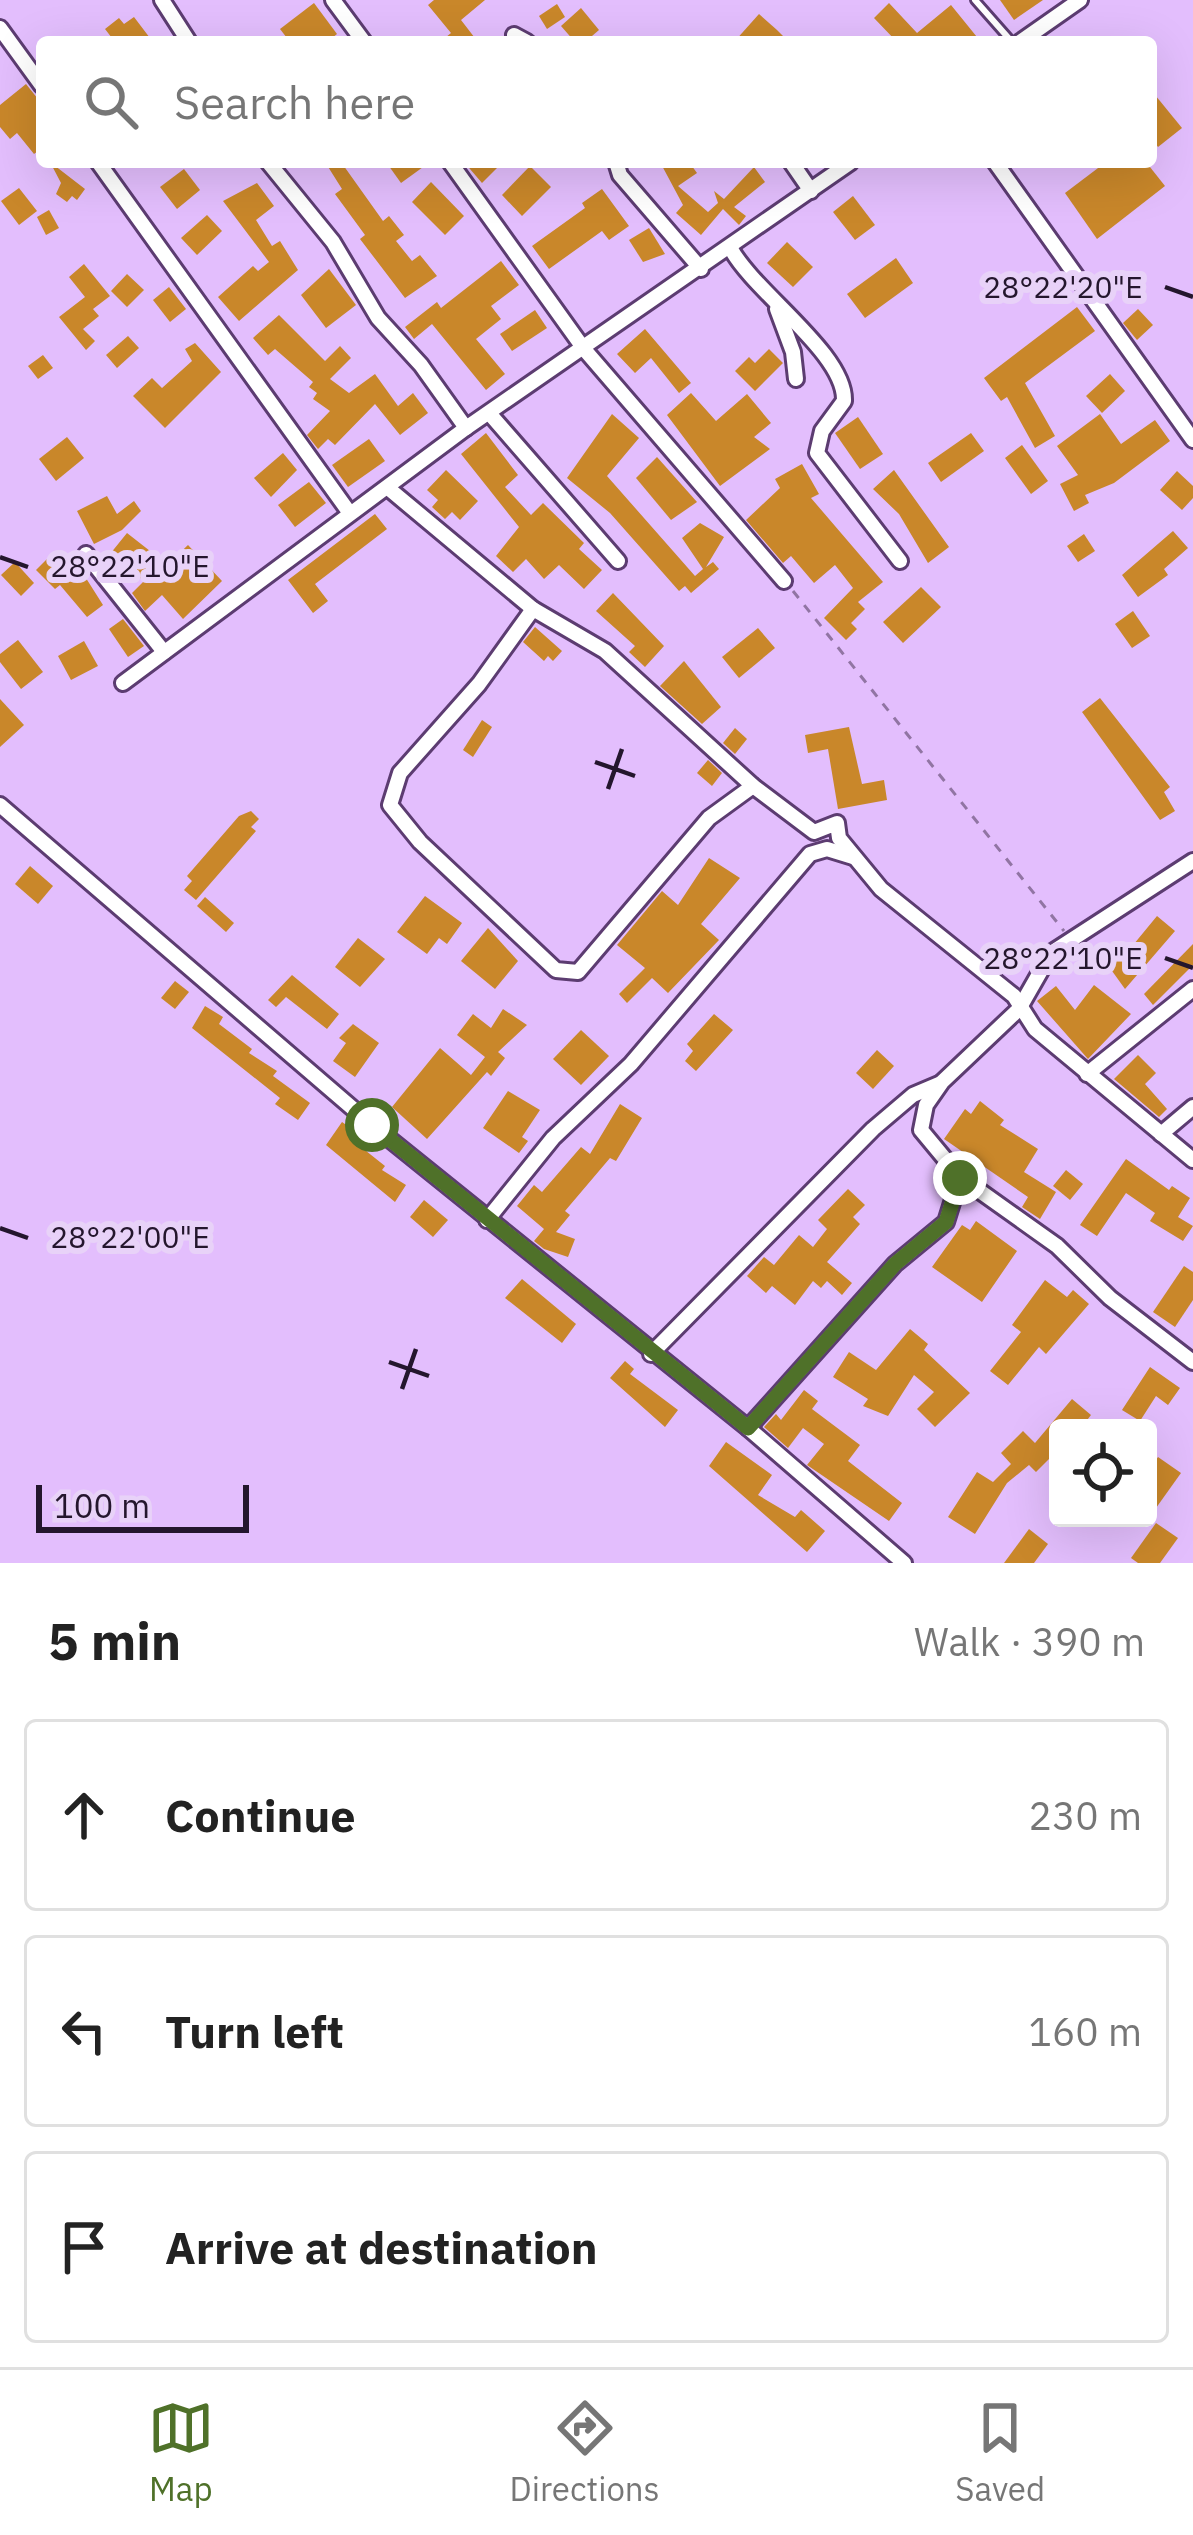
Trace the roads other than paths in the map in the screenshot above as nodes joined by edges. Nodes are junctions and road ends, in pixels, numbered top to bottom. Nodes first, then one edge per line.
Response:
1 (162, 0) edge
2 (333, 0) edge
3 (975, 0) edge
4 (1080, 0) edge
5 (0, 28) edge
6 (185, 36) edge
7 (360, 36) edge
8 (1010, 36) edge
9 (1025, 36) edge
10 (36, 78) edge
11 (102, 168) edge
12 (273, 168) edge
13 (453, 168) edge
14 (618, 168) edge
15 (795, 168) edge
16 (843, 168) edge
17 (998, 168) edge
18 (811, 191) junction
19 (731, 249) junction
20 (701, 269) junction
21 (776, 307) junction
22 (584, 349) junction
23 (796, 379) dead end
24 (489, 413) junction
25 (466, 428) junction
26 (1193, 440) edge
27 (388, 488) junction
28 (349, 512) junction
29 (86, 554) dead end
30 (618, 561) dead end
31 (900, 561) dead end
32 (784, 581) road end
33 (533, 609) junction
34 (164, 652) junction
35 (123, 683) dead end
36 (753, 786) junction
37 (0, 805) edge
38 (814, 832) junction
39 (810, 854) junction
40 (853, 857) junction
41 (1193, 861) edge
42 (1193, 988) edge
43 (1019, 1009) junction
44 (1087, 1074) junction
45 (942, 1082) junction
46 (1193, 1107) edge
47 (1161, 1134) junction
48 (1193, 1160) edge
49 (960, 1178) junction
50 (487, 1220) junction
51 (651, 1354) junction
52 (1193, 1362) edge
53 (748, 1428) junction
54 (904, 1563) edge

1 - 6 street
2 - 7 street
3 - 8 lane
4 - 9 street
5 - 10 street
11 - 28 street
12 - 25 street
13 - 22 street
14 - 20 street
15 - 18 street
16 - 18 street
17 - 26 street
18 - 19 street
19 - 20 street
19 - 21 street
20 - 22 street
21 - 23 street
21 - 31 street
22 - 24 street
22 - 32 street
24 - 25 street
24 - 30 street
25 - 27 street
27 - 28 street
27 - 33 street
28 - 34 street
29 - 34 street
33 - 36 street
33 - 36 street
34 - 35 street
36 - 38 street
37 - 50 street
38 - 39 street
38 - 40 street
39 - 40 street
39 - 50 street
40 - 43 street
41 - 43 street
42 - 44 street
43 - 44 street
43 - 45 street
44 - 47 street
45 - 49 street
45 - 51 street
46 - 47 street
47 - 48 street
49 - 52 street
49 - 53 street
50 - 51 street
51 - 53 street
53 - 54 street

